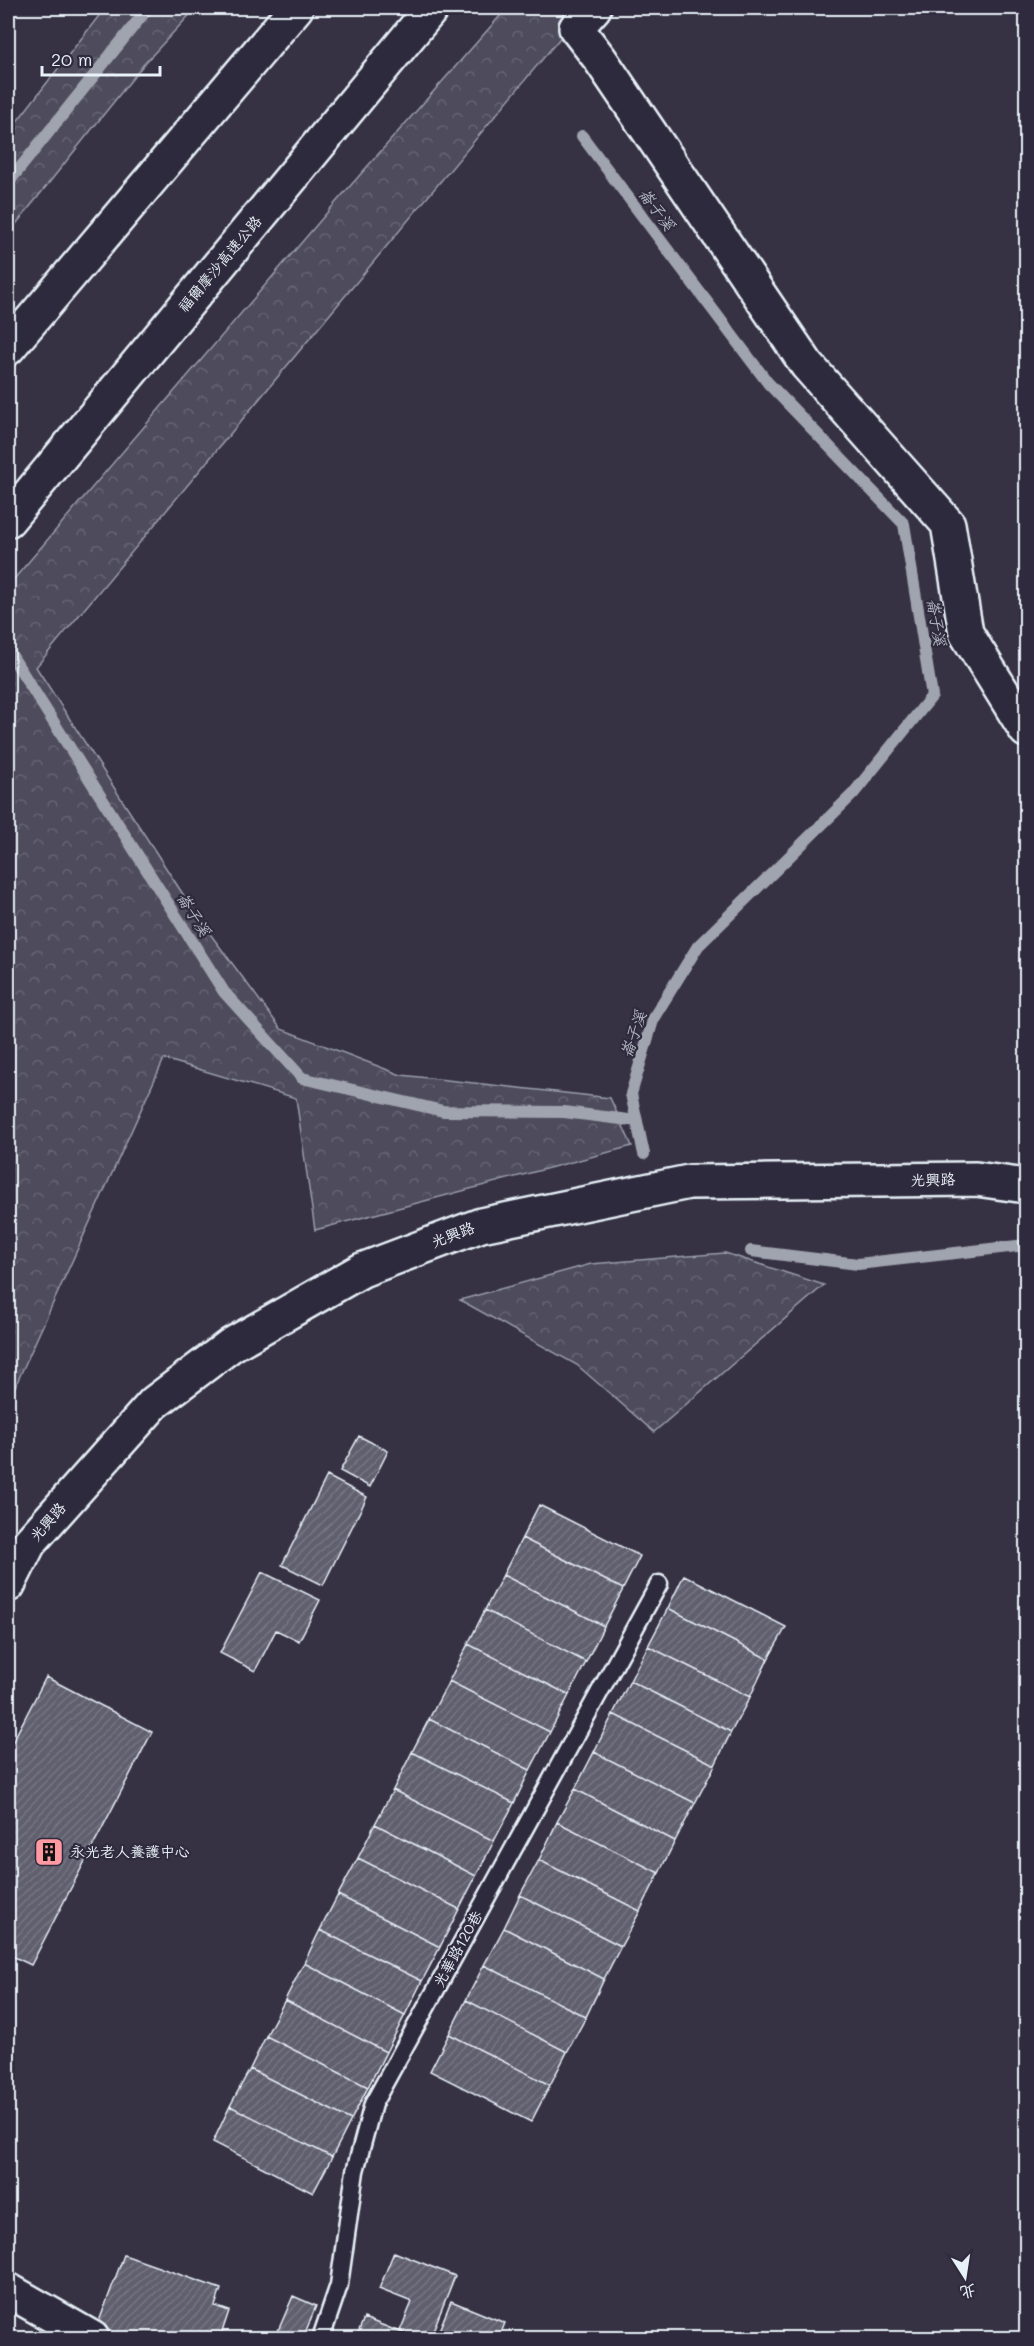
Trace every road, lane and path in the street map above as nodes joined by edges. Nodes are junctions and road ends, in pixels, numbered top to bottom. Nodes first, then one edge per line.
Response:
1 (296, 8) edge
2 (432, 8) edge
3 (594, 8) edge
4 (8, 348) edge
5 (8, 520) edge
6 (1026, 730) edge
7 (1026, 1186) edge
8 (659, 1584) dead end
9 (8, 1585) edge
10 (8, 2290) edge
11 (92, 2338) edge
12 (321, 2338) edge

1 - 4 main road
2 - 5 main road, 福爾摩沙高速公路
3 - 6 main road
7 - 9 main road, 光興路
8 - 12 lane, 光華路120巷
10 - 11 main road

